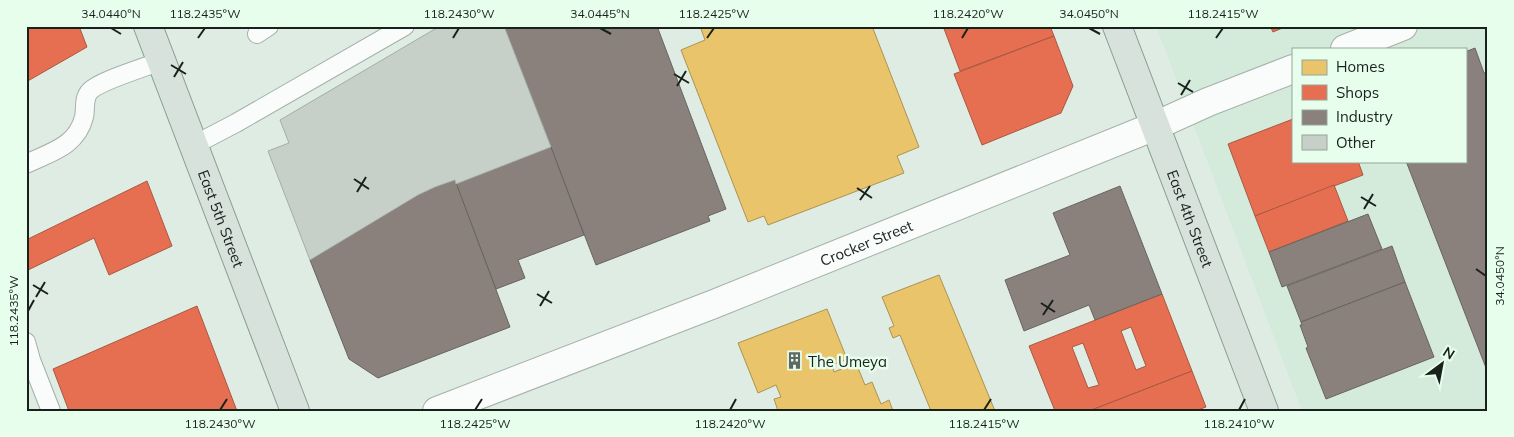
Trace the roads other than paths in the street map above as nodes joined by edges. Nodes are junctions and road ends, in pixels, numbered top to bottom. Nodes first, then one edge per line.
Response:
1 (148, 26) edge
2 (405, 26) edge
3 (1117, 26) edge
4 (1403, 26) edge
5 (1348, 48) edge
6 (161, 61) junction
7 (1292, 69) edge
8 (1155, 126) junction
9 (194, 145) junction
10 (26, 164) edge
11 (26, 342) edge
12 (51, 411) edge
13 (295, 411) edge
14 (436, 411) edge
15 (1264, 411) edge

1 - 6 main road, East 5th Street
2 - 9 lane
3 - 8 main road, East 4th Street
4 - 5 street
6 - 9 main road, East 5th Street
6 - 10 lane
7 - 8 street, Crocker Street
8 - 14 street, Crocker Street
8 - 15 main road, East 4th Street
9 - 13 main road, East 5th Street
11 - 12 lane

